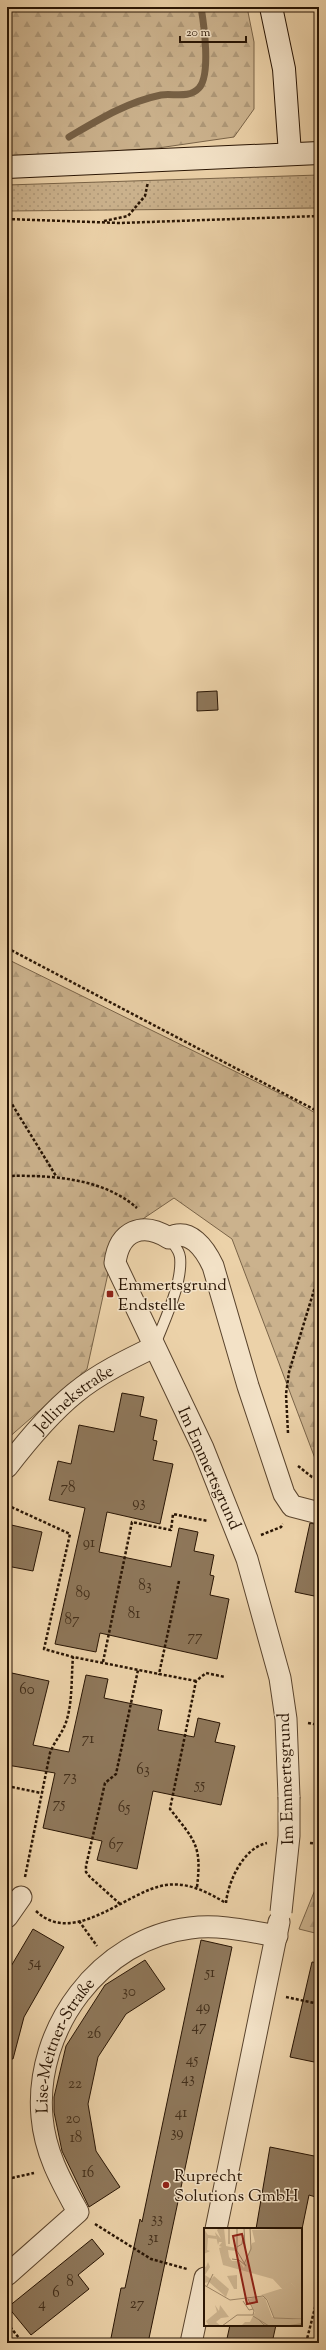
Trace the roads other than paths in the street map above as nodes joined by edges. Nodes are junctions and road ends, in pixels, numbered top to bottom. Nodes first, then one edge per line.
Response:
1 (271, 7) edge
2 (319, 153) edge
3 (290, 154) junction
4 (7, 166) edge
5 (169, 1238) junction
6 (154, 1347) junction
7 (7, 1467) edge
8 (319, 1513) edge
9 (21, 1897) road end
10 (7, 1917) edge
11 (277, 1936) junction
12 (216, 2228) edge
13 (197, 2274) edge
14 (7, 2275) edge
15 (191, 2343) edge

1 - 3 main road
2 - 3 main road
3 - 4 main road
5 - 6 lane
5 - 6 street, Im Emmertsgrund
5 - 8 street
6 - 7 street, Jellinekstraße
6 - 11 street, Im Emmertsgrund, bridge
9 - 10 street
11 - 12 street, Im Emmertsgrund
11 - 14 street, Lise-Meitner-Straße
13 - 15 street

